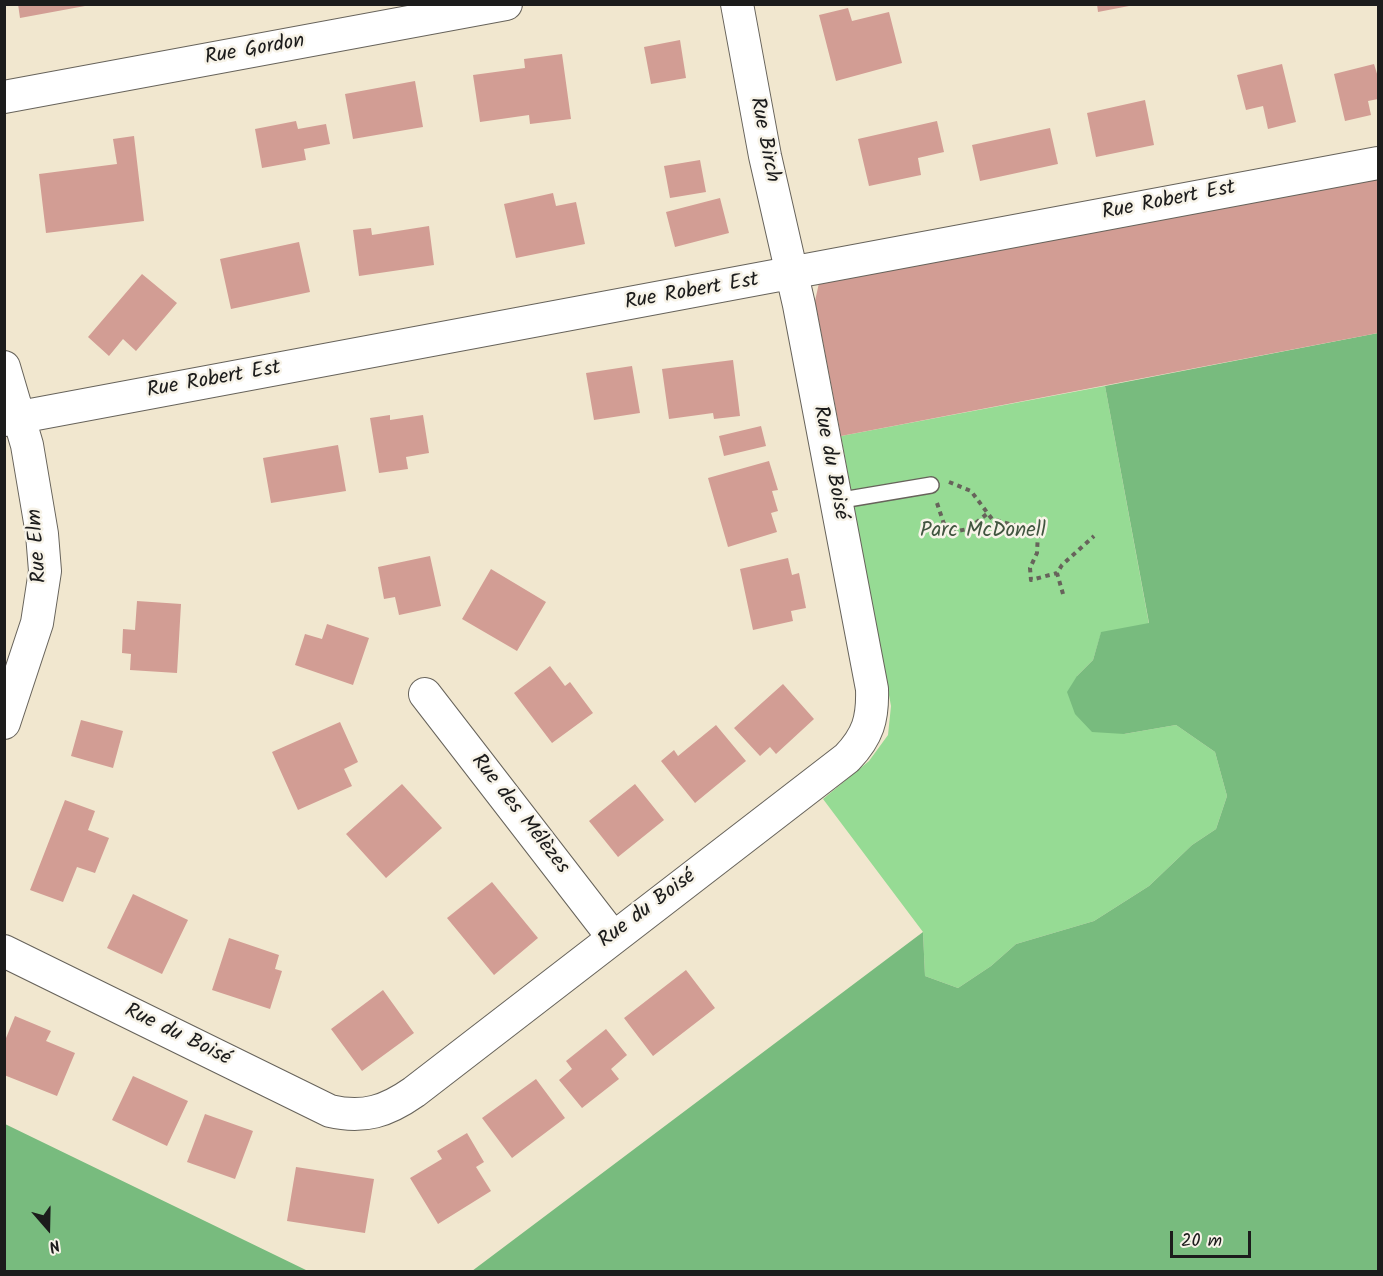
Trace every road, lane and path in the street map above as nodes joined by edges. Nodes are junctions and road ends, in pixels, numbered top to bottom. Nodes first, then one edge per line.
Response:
1 (506, 4) edge
2 (737, 4) edge
3 (4, 97) edge
4 (1378, 163) edge
5 (792, 274) junction
6 (4, 367) edge
7 (12, 419) edge
8 (931, 485) junction
9 (836, 501) junction
10 (988, 513) junction
11 (1094, 536) dead end
12 (1057, 573) junction
13 (1063, 594) dead end
14 (425, 693) dead end
15 (4, 723) edge
16 (612, 936) junction
17 (4, 951) edge

1 - 3 street, Rue Gordon
2 - 5 street, Rue Birch
4 - 5 street, Rue Robert Est
5 - 7 street, Rue Robert Est
5 - 9 street, Rue du Boisé
6 - 7 street, Rue Elm
7 - 15 street, Rue Elm
8 - 9 lane
8 - 10 path
8 - 10 path
9 - 16 street, Rue du Boisé
10 - 12 path
11 - 12 path
12 - 13 path
14 - 16 street, Rue des Mélèzes
16 - 17 street, Rue du Boisé

